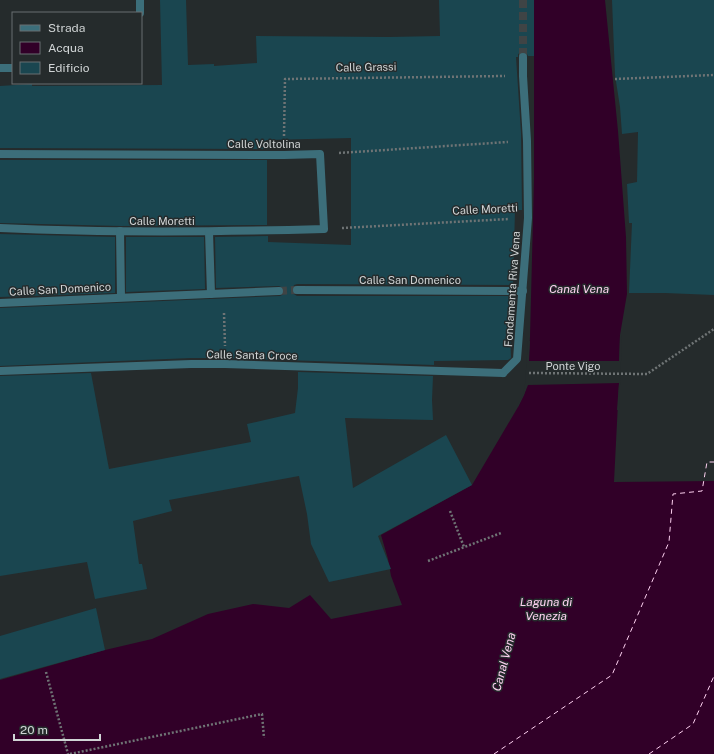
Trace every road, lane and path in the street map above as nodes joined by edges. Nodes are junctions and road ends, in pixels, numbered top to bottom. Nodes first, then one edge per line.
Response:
1 (140, 0) edge
2 (140, 12) edge
3 (523, 56) tunnel mouth
4 (0, 68) edge
5 (12, 68) edge
6 (714, 75) edge
7 (523, 76) junction
8 (615, 79) dead end
9 (527, 141) junction
10 (0, 154) edge
11 (320, 154) junction
12 (284, 155) junction
13 (528, 218) junction
14 (0, 228) edge
15 (324, 229) junction
16 (120, 232) junction
17 (209, 232) junction
18 (297, 290) tunnel mouth
19 (279, 291) tunnel mouth
20 (523, 291) junction
21 (223, 293) junction
22 (212, 294) junction
23 (121, 297) junction
24 (0, 303) edge
25 (714, 329) edge
26 (225, 364) junction
27 (0, 371) edge
28 (503, 373) joint
29 (525, 373) dead end
30 (450, 511) dead end
31 (501, 533) dead end
32 (464, 547) junction
33 (428, 560) dead end
34 (46, 672) dead end
35 (264, 738) dead end
36 (69, 754) edge

1 - 2 street
3 - 7 street, Fondamenta Riva Vena
4 - 5 street
6 - 8 path
7 - 9 street, Fondamenta Riva Vena
7 - 12 path, Calle Grassi
9 - 11 path
9 - 13 street, Fondamenta Riva Vena
10 - 12 street, Calle Voltolina
11 - 12 street, Calle Voltolina
11 - 15 street
13 - 15 path, Calle Moretti
13 - 20 street, Fondamenta Riva Vena
14 - 16 street, Calle Moretti
15 - 17 street, Calle Moretti
16 - 17 street, Calle Moretti
16 - 23 street, Calle San Domenico
17 - 22 street
18 - 20 street, Calle San Domenico
19 - 21 street, Calle San Domenico
20 - 28 street, Fondamenta Riva Vena
21 - 22 street, Calle San Domenico
21 - 26 path
22 - 23 street, Calle San Domenico
23 - 24 street, Calle San Domenico
25 - 29 path, Ponte Vigo
26 - 27 street, Calle Santa Croce
26 - 28 street, Calle Santa Croce
30 - 32 path
31 - 32 path
32 - 33 path
34 - 36 path
35 - 36 path

